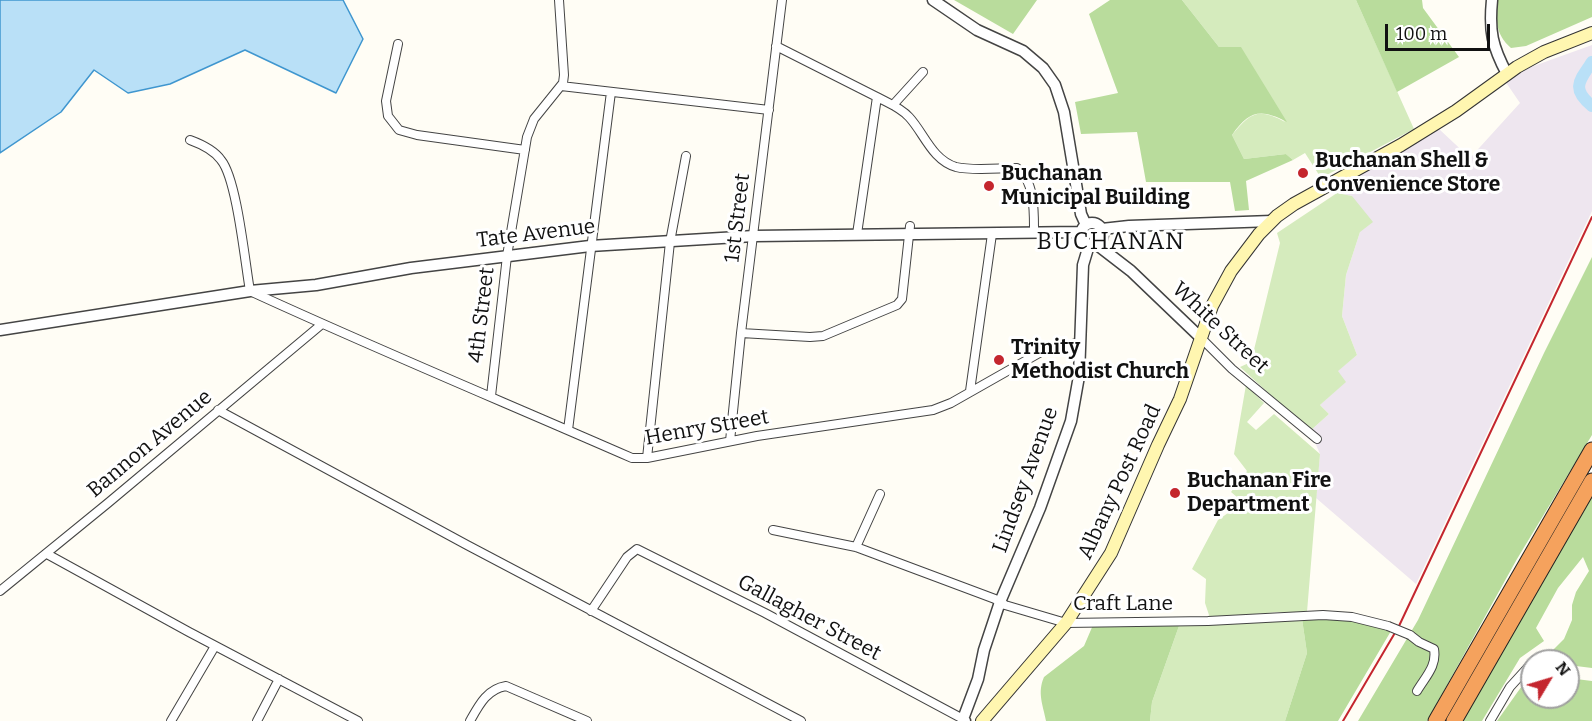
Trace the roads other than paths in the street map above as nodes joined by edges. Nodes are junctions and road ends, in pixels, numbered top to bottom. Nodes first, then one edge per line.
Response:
1 (559, 0) edge
2 (782, 0) edge
3 (933, 0) edge
4 (1492, 0) edge
5 (1592, 33) edge
6 (398, 44) dead end
7 (776, 46) junction
8 (923, 72) dead end
9 (1507, 74) junction
10 (561, 86) junction
11 (611, 92) junction
12 (877, 97) junction
13 (893, 105) junction
14 (769, 110) junction
15 (190, 141) dead end
16 (525, 150) junction
17 (686, 156) dead end
18 (1272, 221) junction
19 (1083, 229) junction
20 (1102, 229) junction
21 (909, 230) junction
22 (1034, 232) junction
23 (857, 234) junction
24 (992, 234) junction
25 (754, 236) junction
26 (670, 242) junction
27 (1093, 245) junction
28 (590, 246) junction
29 (507, 256) junction
30 (250, 291) junction
31 (322, 324) junction
32 (0, 330) edge
33 (741, 333) junction
34 (1201, 338) junction
35 (1080, 342) junction
36 (970, 391) junction
37 (491, 396) junction
38 (218, 410) junction
39 (568, 430) junction
40 (1317, 439) dead end
41 (730, 441) junction
42 (1592, 450) edge
43 (647, 458) junction
44 (1592, 481) edge
45 (880, 494) dead end
46 (773, 530) dead end
47 (855, 547) junction
48 (47, 554) junction
49 (0, 591) edge
50 (1000, 602) junction
51 (591, 610) junction
52 (1066, 623) junction
53 (215, 646) junction
54 (1520, 676) edge
55 (279, 679) junction
56 (1417, 691) dead end
57 (964, 720) edge
58 (171, 721) edge
59 (257, 721) edge
60 (358, 721) edge
61 (470, 721) edge
62 (587, 721) edge
63 (801, 721) edge
64 (982, 721) edge
65 (1436, 721) edge
66 (1454, 721) edge
67 (1490, 721) edge

1 - 10 street
2 - 7 street, 1st Street
3 - 19 street
4 - 9 street
5 - 9 main road, Albany Post Road
6 - 16 street
7 - 12 street
7 - 14 street, 1st Street
8 - 13 street
9 - 18 main road, Albany Post Road
10 - 11 street
10 - 16 street, 4th Street
11 - 14 street
11 - 28 street
12 - 13 street
12 - 23 street
13 - 22 street
14 - 25 street, 1st Street
15 - 30 street
16 - 29 street, 4th Street
17 - 26 street
18 - 20 street
18 - 34 main road, Albany Post Road
19 - 20 street
19 - 22 street, Tate Avenue
19 - 27 street
20 - 27 street
21 - 23 street, Tate Avenue
21 - 24 street, Tate Avenue
21 - 33 street
22 - 24 street, Tate Avenue
23 - 25 street, Tate Avenue
24 - 36 street
25 - 26 street, Tate Avenue
25 - 33 street, 1st Street
26 - 28 street, Tate Avenue
26 - 43 street
27 - 34 street, White Street
27 - 35 street, Lindsey Avenue
28 - 29 street, Tate Avenue
28 - 39 street
29 - 30 street, Tate Avenue
29 - 37 street, 4th Street
30 - 31 street, Henry Street
30 - 32 street, Tate Avenue
31 - 37 street, Henry Street
31 - 38 street, Bannon Avenue
33 - 41 street, 1st Street
34 - 40 street, White Street
34 - 52 main road, Albany Post Road
35 - 36 street, Henry Street
35 - 50 street, Lindsey Avenue
36 - 41 street, Henry Street
37 - 39 street, Henry Street
38 - 48 street, Bannon Avenue
38 - 51 street
39 - 43 street, Henry Street
41 - 43 street, Henry Street
42 - 65 highway
44 - 66 highway
45 - 47 street
46 - 47 street, Craft Lane
47 - 50 street, Craft Lane
48 - 49 street, Bannon Avenue
48 - 53 street
50 - 52 street, Craft Lane
50 - 57 street, Lindsey Avenue
51 - 57 street, Gallagher Street
51 - 63 street
52 - 56 street, Craft Lane, bridge
52 - 64 main road, Albany Post Road
53 - 55 street
53 - 58 street
54 - 67 street
55 - 59 street
55 - 60 street
61 - 62 street

